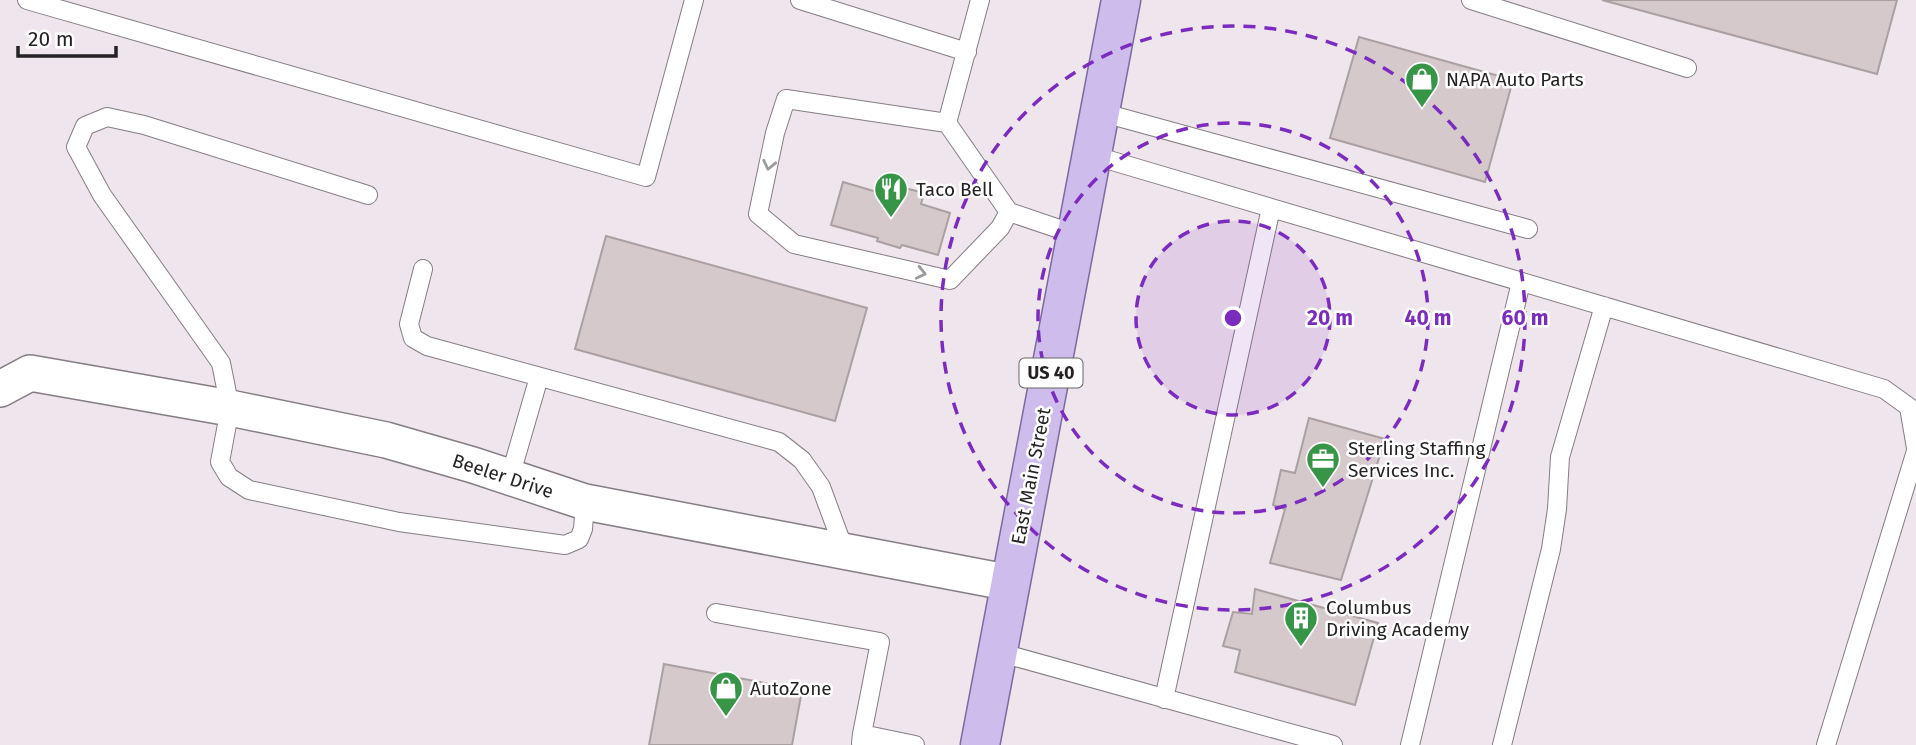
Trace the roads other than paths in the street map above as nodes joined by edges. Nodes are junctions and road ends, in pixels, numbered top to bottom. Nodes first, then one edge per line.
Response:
1 (27, 0) edge
2 (694, 0) edge
3 (800, 0) edge
4 (980, 0) edge
5 (1121, 0) edge
6 (1471, 0) edge
7 (967, 52) junction
8 (1687, 68) dead end
9 (1100, 112) junction
10 (947, 123) junction
11 (1092, 155) junction
12 (368, 195) dead end
13 (1271, 208) junction
14 (1009, 212) junction
15 (1528, 229) dead end
16 (1077, 236) junction
17 (423, 269) dead end
18 (1521, 282) junction
19 (1604, 306) junction
20 (539, 377) junction
21 (0, 389) edge
22 (230, 408) junction
23 (1916, 449) edge
24 (510, 477) junction
25 (585, 502) junction
26 (845, 552) junction
27 (1011, 583) junction
28 (716, 613) dead end
29 (998, 652) junction
30 (1164, 698) junction
31 (861, 739) edge
32 (915, 745) edge
33 (980, 745) edge
34 (1333, 745) edge
35 (1410, 745) edge
36 (1502, 745) edge
37 (1826, 745) edge

1 - 2 lane
3 - 7 lane
4 - 7 lane
5 - 9 main road, East Main Street / US 40
6 - 8 lane
7 - 10 lane
9 - 11 main road, East Main Street / US 40
9 - 15 lane
10 - 14 lane
10 -> 14 lane
11 - 13 lane
11 - 16 main road, East Main Street / US 40
12 - 22 lane
13 - 18 lane
13 - 30 lane
14 - 16 lane
16 - 27 main road, East Main Street / US 40
17 - 20 lane
18 - 19 lane
18 - 35 lane
19 - 23 lane
19 - 36 lane
20 - 24 lane
20 - 26 lane
21 - 22 street, Beeler Drive
22 - 24 street, Beeler Drive
22 - 25 lane
23 - 37 lane
24 - 25 street, Beeler Drive
25 - 26 street, Beeler Drive
26 - 27 street, Beeler Drive
27 - 29 main road, East Main Street / US 40
28 - 31 lane
29 - 30 lane
29 - 33 main road, East Main Street / US 40
30 - 34 lane
31 - 32 lane

